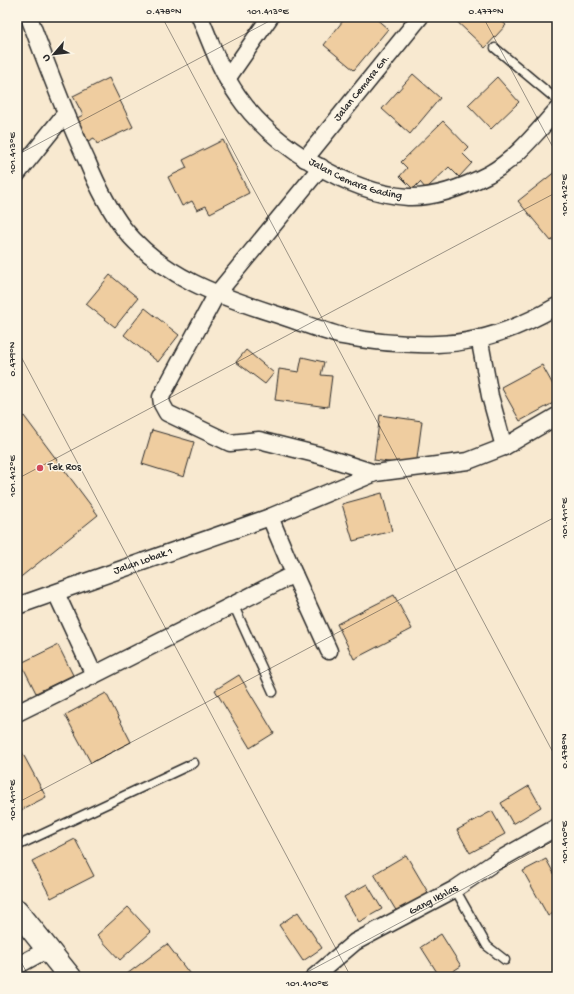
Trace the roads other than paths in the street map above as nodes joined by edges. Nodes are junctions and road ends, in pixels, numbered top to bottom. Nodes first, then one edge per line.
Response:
1 (29, 17) edge
2 (200, 17) edge
3 (270, 17) edge
4 (420, 17) edge
5 (495, 48) dead end
6 (227, 79) junction
7 (557, 100) edge
8 (557, 110) edge
9 (65, 114) junction
10 (305, 159) junction
11 (321, 167) junction
12 (17, 174) edge
13 (216, 295) junction
14 (557, 306) edge
15 (482, 338) junction
16 (557, 416) edge
17 (504, 447) junction
18 (376, 473) junction
19 (270, 517) junction
20 (294, 574) junction
21 (56, 593) junction
22 (233, 604) junction
23 (17, 606) edge
24 (329, 651) dead end
25 (94, 675) junction
26 (273, 692) dead end
27 (17, 713) edge
28 (194, 763) dead end
29 (557, 827) edge
30 (17, 846) edge
31 (455, 890) junction
32 (17, 911) edge
33 (48, 949) junction
34 (505, 960) dead end
35 (17, 966) edge
36 (70, 977) edge
37 (314, 977) edge

1 - 9 street
2 - 6 street, Jalan Cemara Gading
3 - 6 street
4 - 10 street, Jalan Cemara Gn.
5 - 7 lane
6 - 10 street, Jalan Cemara Gading
8 - 11 street, Jalan Cemara Gading
9 - 12 street
9 - 13 street
10 - 11 street, Jalan Cemara Gading
11 - 13 street
13 - 15 street
13 - 18 street
14 - 15 street
15 - 17 street
16 - 17 street
17 - 18 street
18 - 19 street, Jalan Lobak 1
19 - 20 street
19 - 21 street, Jalan Lobak 1
20 - 22 street
20 - 24 street
21 - 23 street, Jalan Lobak 1
21 - 25 street
22 - 25 street
22 - 26 lane
25 - 27 street
28 - 30 lane
29 - 31 street, Gang Ikhlas
31 - 34 lane
31 - 37 street, Gang Ikhlas
32 - 33 main road
33 - 35 street
33 - 36 main road

